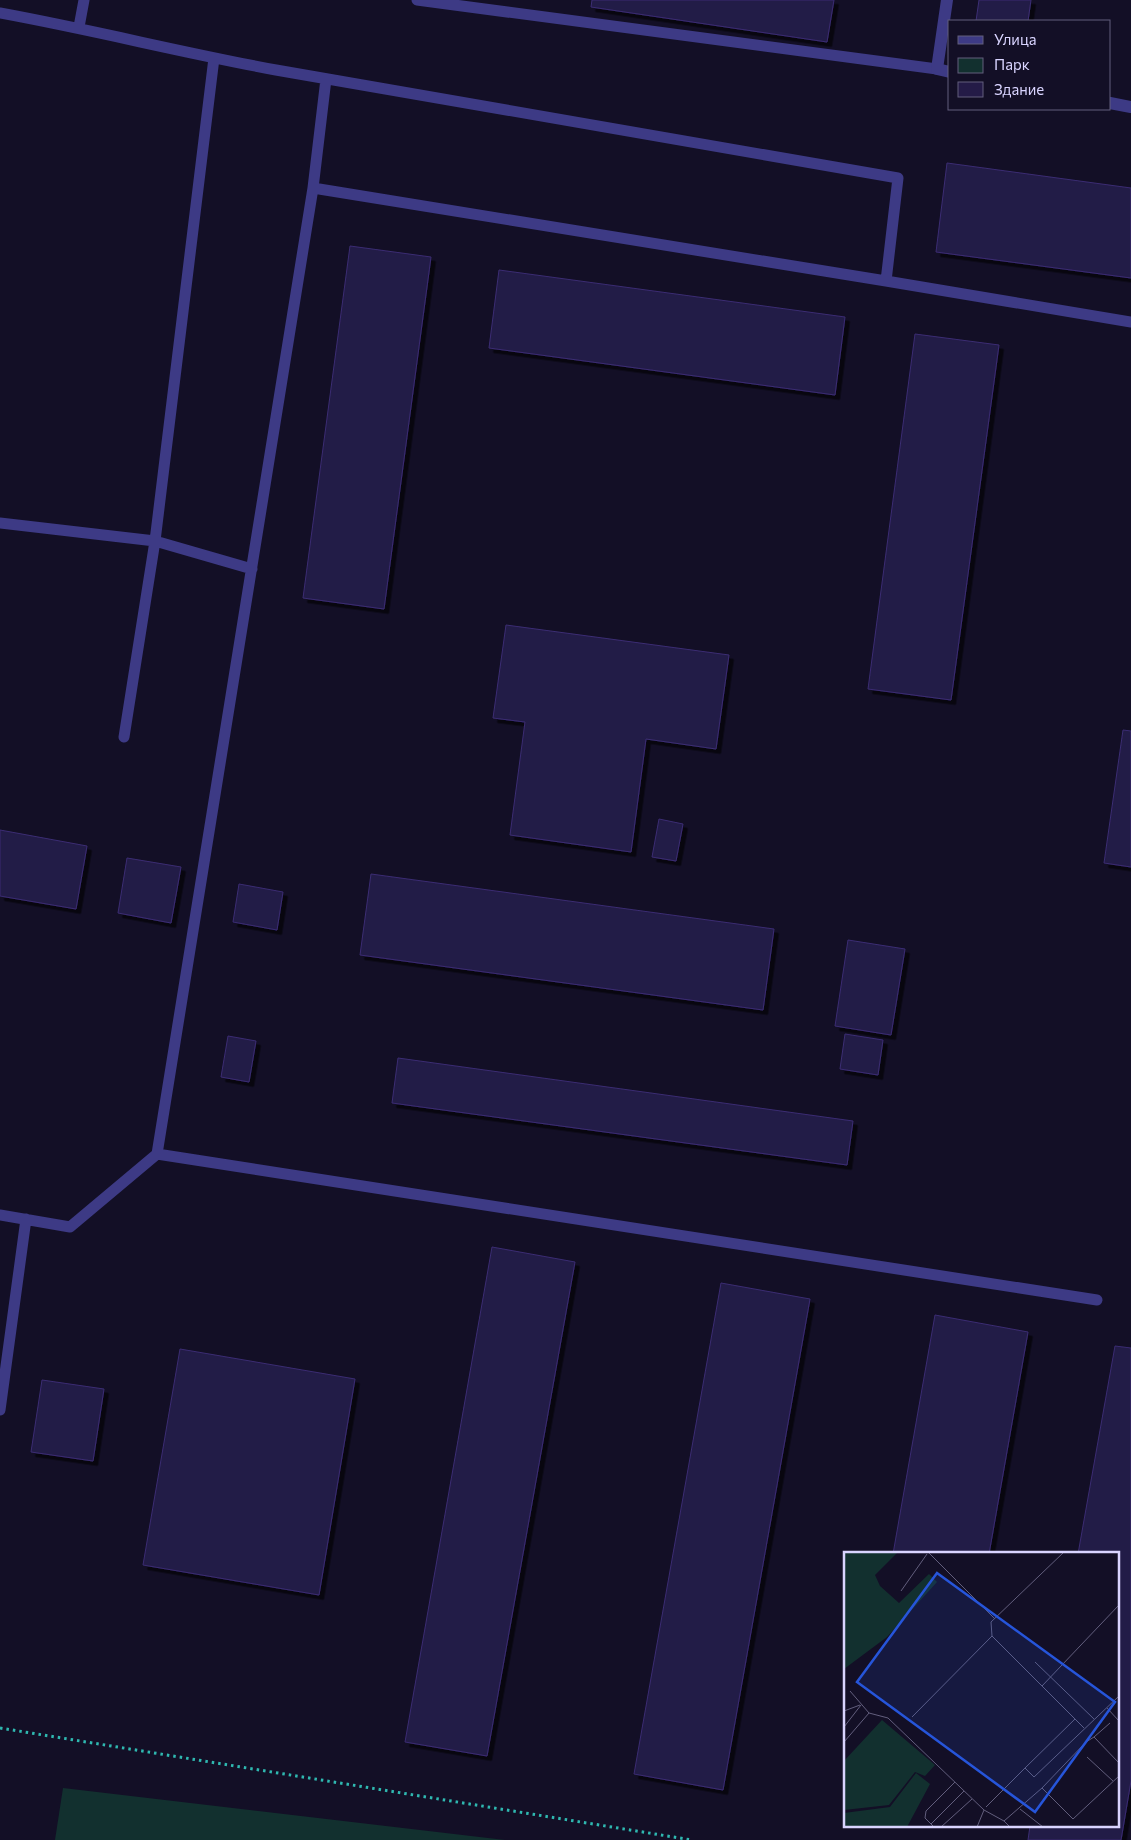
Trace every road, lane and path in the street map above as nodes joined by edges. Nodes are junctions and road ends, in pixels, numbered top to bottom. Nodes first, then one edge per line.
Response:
1 (84, 0) edge
2 (417, 0) edge
3 (947, 0) edge
4 (0, 13) edge
5 (79, 28) junction
6 (214, 58) junction
7 (937, 69) junction
8 (948, 72) edge
9 (326, 79) junction
10 (1111, 103) edge
11 (1131, 107) edge
12 (314, 188) junction
13 (886, 281) junction
14 (1131, 322) edge
15 (0, 523) edge
16 (154, 542) junction
17 (252, 568) junction
18 (124, 737) dead end
19 (157, 1154) junction
20 (0, 1215) edge
21 (26, 1219) junction
22 (1096, 1300) dead end
23 (0, 1410) edge
24 (0, 1728) edge
25 (692, 1840) edge

1 - 5 lane
2 - 7 lane
3 - 7 street
4 - 5 lane
5 - 6 lane
6 - 9 lane
6 - 16 lane
7 - 8 street
9 - 12 lane
9 - 13 lane
10 - 11 street
12 - 13 lane
12 - 17 lane
13 - 14 lane
15 - 16 lane
16 - 17 lane
16 - 18 lane
17 - 19 lane
19 - 21 lane
19 - 22 lane
20 - 21 lane
21 - 23 lane
24 - 25 path

